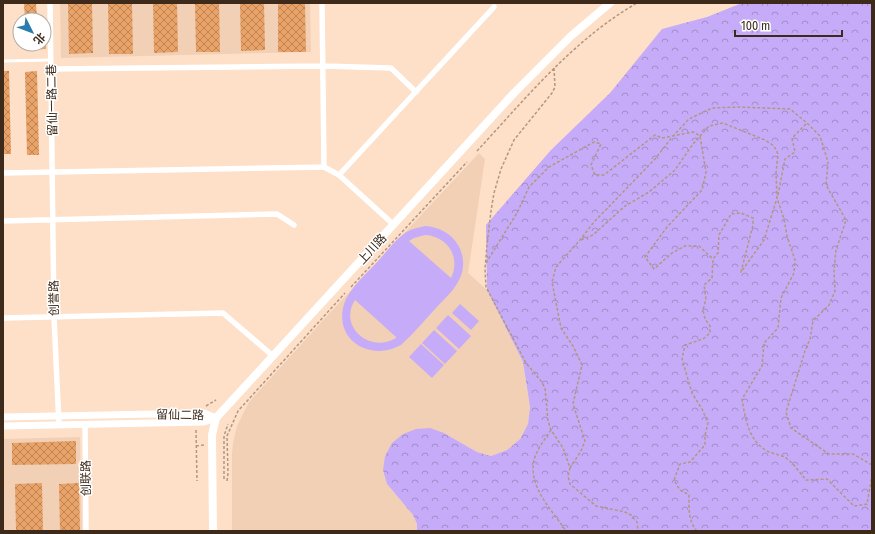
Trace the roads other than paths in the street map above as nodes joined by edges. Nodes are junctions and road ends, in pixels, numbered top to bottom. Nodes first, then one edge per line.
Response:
1 (50, 3) edge
2 (322, 3) edge
3 (610, 3) edge
4 (494, 7) dead end
5 (51, 60) junction
6 (3, 61) edge
7 (323, 66) junction
8 (51, 69) junction
9 (416, 92) junction
10 (324, 167) junction
11 (53, 172) junction
12 (3, 173) edge
13 (339, 175) junction
14 (54, 219) junction
15 (3, 221) edge
16 (294, 225) dead end
17 (394, 225) junction
18 (54, 317) junction
19 (3, 318) edge
20 (273, 356) junction
21 (58, 416) junction
22 (3, 417) edge
23 (216, 418) junction
24 (85, 424) junction
25 (59, 425) junction
26 (3, 426) edge
27 (86, 531) edge
28 (213, 531) edge

1 - 5 street, 留仙一路二巷
2 - 7 street
3 - 17 main road, 上川路
4 - 9 street
5 - 6 lane
5 - 8 street, 留仙一路二巷
7 - 8 street
7 - 9 street
7 - 10 street
8 - 11 street, 留仙一路二巷
9 - 13 street
10 - 11 street
10 - 13 street
11 - 12 street
11 - 14 street, 创誉路
13 - 17 street
14 - 15 street
14 - 16 street
14 - 18 street, 创誉路
17 - 20 main road, 上川路
18 - 19 street
18 - 20 street
18 - 21 street, 创誉路
20 - 23 main road, 上川路
21 - 22 street, 留仙二路
21 - 23 street, 留仙二路
21 - 25 street, 创誉路
23 - 24 street, 留仙二路
23 - 28 main road
24 - 25 street, 留仙二路
24 - 27 street, 创联路
25 - 26 street, 留仙二路

